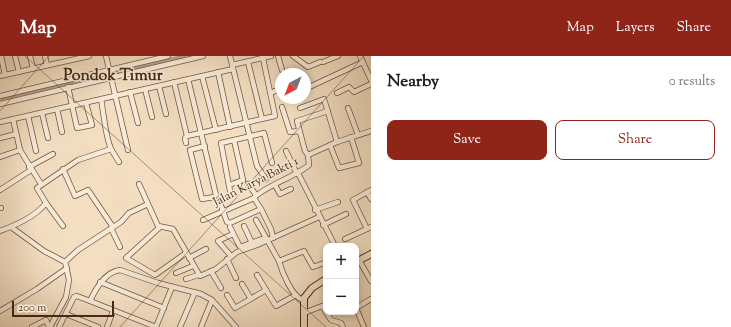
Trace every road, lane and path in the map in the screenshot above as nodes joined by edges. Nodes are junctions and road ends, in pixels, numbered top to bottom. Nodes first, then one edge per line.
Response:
1 (1, 56) edge
2 (15, 56) edge
3 (30, 56) edge
4 (45, 56) edge
5 (60, 56) edge
6 (89, 56) edge
7 (106, 56) edge
8 (168, 56) edge
9 (203, 56) edge
10 (230, 56) edge
11 (271, 56) edge
12 (278, 56) edge
13 (293, 56) edge
14 (338, 56) edge
15 (360, 56) edge
16 (75, 57) edge
17 (263, 58) junction
18 (62, 62) junction
19 (248, 62) junction
20 (363, 62) junction
21 (47, 65) junction
22 (233, 67) junction
23 (33, 68) junction
24 (281, 68) edge
25 (19, 72) junction
26 (218, 72) junction
27 (111, 74) junction
28 (3, 75) edge
29 (202, 76) junction
30 (188, 79) junction
31 (371, 80) edge
32 (174, 82) junction
33 (371, 84) edge
34 (159, 86) junction
35 (311, 86) edge
36 (68, 87) junction
37 (145, 89) junction
38 (275, 91) edge
39 (130, 92) junction
40 (270, 93) junction
41 (337, 93) dead end
42 (0, 96) edge
43 (115, 96) junction
44 (101, 99) junction
45 (86, 103) junction
46 (0, 104) edge
47 (71, 106) junction
48 (282, 106) dead end
49 (300, 108) dead end
50 (348, 108) dead end
51 (57, 109) junction
52 (328, 111) junction
53 (42, 113) junction
54 (166, 114) dead end
55 (28, 116) junction
56 (152, 117) dead end
57 (13, 119) junction
58 (262, 119) junction
59 (0, 122) edge
60 (138, 123) dead end
61 (246, 123) junction
62 (230, 127) junction
63 (216, 130) junction
64 (299, 131) junction
65 (371, 131) edge
66 (62, 132) dead end
67 (201, 133) junction
68 (16, 134) junction
69 (358, 135) junction
70 (187, 136) junction
71 (249, 136) junction
72 (351, 137) junction
73 (0, 138) edge
74 (48, 138) dead end
75 (234, 140) junction
76 (337, 142) junction
77 (186, 143) dead end
78 (330, 145) junction
79 (205, 146) junction
80 (111, 149) junction
81 (20, 150) junction
82 (128, 150) dead end
83 (36, 151) dead end
84 (286, 151) dead end
85 (54, 154) dead end
86 (308, 155) junction
87 (0, 157) edge
88 (119, 162) dead end
89 (272, 163) dead end
90 (30, 168) junction
91 (64, 169) junction
92 (297, 174) junction
93 (266, 179) dead end
94 (40, 184) junction
95 (139, 184) dead end
96 (248, 184) dead end
97 (229, 185) junction
98 (275, 185) junction
99 (291, 189) dead end
100 (0, 190) edge
101 (230, 191) dead end
102 (369, 191) edge
103 (254, 196) junction
104 (371, 199) edge
105 (338, 202) dead end
106 (46, 203) junction
107 (220, 203) dead end
108 (148, 204) junction
109 (261, 209) junction
110 (315, 210) junction
111 (223, 212) junction
112 (346, 214) dead end
113 (318, 217) junction
114 (203, 220) dead end
115 (256, 220) dead end
116 (323, 224) junction
117 (63, 226) dead end
118 (244, 226) dead end
119 (11, 227) junction
120 (160, 227) junction
121 (230, 227) dead end
122 (112, 228) junction
123 (369, 228) edge
124 (0, 231) edge
125 (233, 234) junction
126 (273, 238) junction
127 (266, 239) junction
128 (345, 239) dead end
129 (252, 243) junction
130 (333, 243) edge
131 (120, 247) dead end
132 (206, 249) dead end
133 (371, 254) edge
134 (188, 255) junction
135 (229, 258) junction
136 (359, 260) edge
137 (278, 261) junction
138 (65, 262) junction
139 (323, 263) edge
140 (359, 263) edge
141 (193, 266) junction
142 (67, 268) junction
143 (211, 271) junction
144 (176, 273) dead end
145 (198, 275) junction
146 (257, 275) dead end
147 (236, 278) dead end
148 (186, 279) dead end
149 (323, 281) edge
150 (371, 281) edge
151 (100, 282) junction
152 (242, 284) dead end
153 (172, 287) junction
154 (221, 288) dead end
155 (266, 290) junction
156 (195, 292) junction
157 (227, 295) dead end
158 (296, 295) junction
159 (251, 299) junction
160 (371, 299) edge
161 (212, 300) junction
162 (303, 300) junction
163 (90, 301) junction
164 (164, 308) junction
165 (0, 311) edge
166 (113, 311) junction
167 (304, 313) junction
168 (66, 314) junction
169 (202, 324) edge
170 (32, 327) edge
171 (49, 327) edge
172 (59, 327) edge
173 (98, 327) edge
174 (106, 327) edge
175 (180, 327) edge
176 (208, 327) edge
177 (236, 327) edge
178 (304, 327) edge
179 (343, 327) edge
180 (364, 327) edge

1 - 28 street
2 - 25 street
3 - 23 street
4 - 21 street
5 - 18 street
6 - 16 street
7 - 27 street
8 - 27 street
9 - 27 street
10 - 22 street
11 - 17 street
12 - 24 street
13 - 14 street
15 - 20 street
16 - 18 street
17 - 19 street
17 - 40 street
18 - 21 street
19 - 22 street
19 - 58 street
20 - 31 street
20 - 35 street
21 - 23 street
22 - 26 street
22 - 61 street
23 - 25 street
25 - 28 street
26 - 29 street
26 - 62 street
27 - 36 street
27 - 42 street
27 - 43 street
29 - 30 street
29 - 63 street
30 - 32 street
30 - 67 street
32 - 34 street
32 - 70 street
33 - 41 street
34 - 37 street
34 - 54 street
36 - 46 street
36 - 47 street
37 - 39 street
37 - 56 street
38 - 40 street
39 - 43 street
39 - 60 street
40 - 58 street
43 - 44 street
43 - 82 street
44 - 45 street
44 - 80 street
45 - 47 street
45 - 47 street
47 - 51 street
48 - 64 street
49 - 52 street
50 - 69 street
51 - 53 street
51 - 66 street
52 - 64 street
52 - 76 street
53 - 55 street
53 - 74 street
55 - 57 street
55 - 83 street
57 - 59 street
57 - 68 street
58 - 61 street
61 - 62 street
61 - 71 street
62 - 63 street
63 - 67 street
64 - 86 street
65 - 69 street
67 - 70 street
67 - 79 street
68 - 73 street
68 - 81 street
69 - 72 street
70 - 77 street
71 - 75 street
71 - 89 street
71 - 93 street
72 - 76 street
72 - 78 street
75 - 97 street
75 - 97 street
76 - 78 street
78 - 86 street
79 - 79 street
80 - 88 street
80 - 91 street
81 - 87 street
81 - 90 street
84 - 92 street
85 - 90 street
86 - 92 street, Jalan Karya Bakti 1
90 - 94 street
90 - 100 street
91 - 94 street
91 - 122 street
92 - 98 street, Jalan Karya Bakti 1
92 - 110 street
94 - 106 street
95 - 108 street
96 - 103 street
97 - 101 street
98 - 99 street
98 - 103 street, Jalan Karya Bakti 1
102 - 104 street
102 - 123 street
103 - 109 street
103 - 111 street, Jalan Karya Bakti 1
105 - 110 street
106 - 117 street
106 - 119 street
107 - 111 street
108 - 120 street
108 - 122 street
109 - 111 street
109 - 126 street
110 - 113 street
111 - 114 street, Jalan Karya Bakti 1
112 - 116 street
113 - 116 street
113 - 126 street
115 - 127 street
116 - 130 street
118 - 129 street
119 - 124 street
119 - 138 street
120 - 134 street
120 - 134 street
121 - 125 street
122 - 131 street
122 - 138 street
123 - 128 street
125 - 129 street
125 - 135 street
126 - 127 street
127 - 129 street
127 - 135 street
127 - 137 street
132 - 134 street
133 - 136 main road
134 - 141 street
135 - 143 street
135 - 147 street
137 - 139 street
137 - 158 street
138 - 142 street
140 - 150 street
141 - 144 street
141 - 145 street
142 - 165 street
142 - 171 street
143 - 145 street
143 - 154 street
145 - 148 street
146 - 155 street
149 - 162 main road
151 - 153 street
151 - 163 street
151 - 164 street
152 - 159 street
153 - 156 street
153 - 164 street
155 - 158 street
155 - 159 street
156 - 161 street
156 - 175 street
157 - 159 street
158 - 162 street
160 - 180 street
161 - 169 street
161 - 177 street
162 - 167 main road
163 - 166 street
163 - 168 street
164 - 166 street
166 - 174 street
167 - 178 main road
167 - 179 street
168 - 172 street
168 - 173 street
169 - 176 street
170 - 171 street

